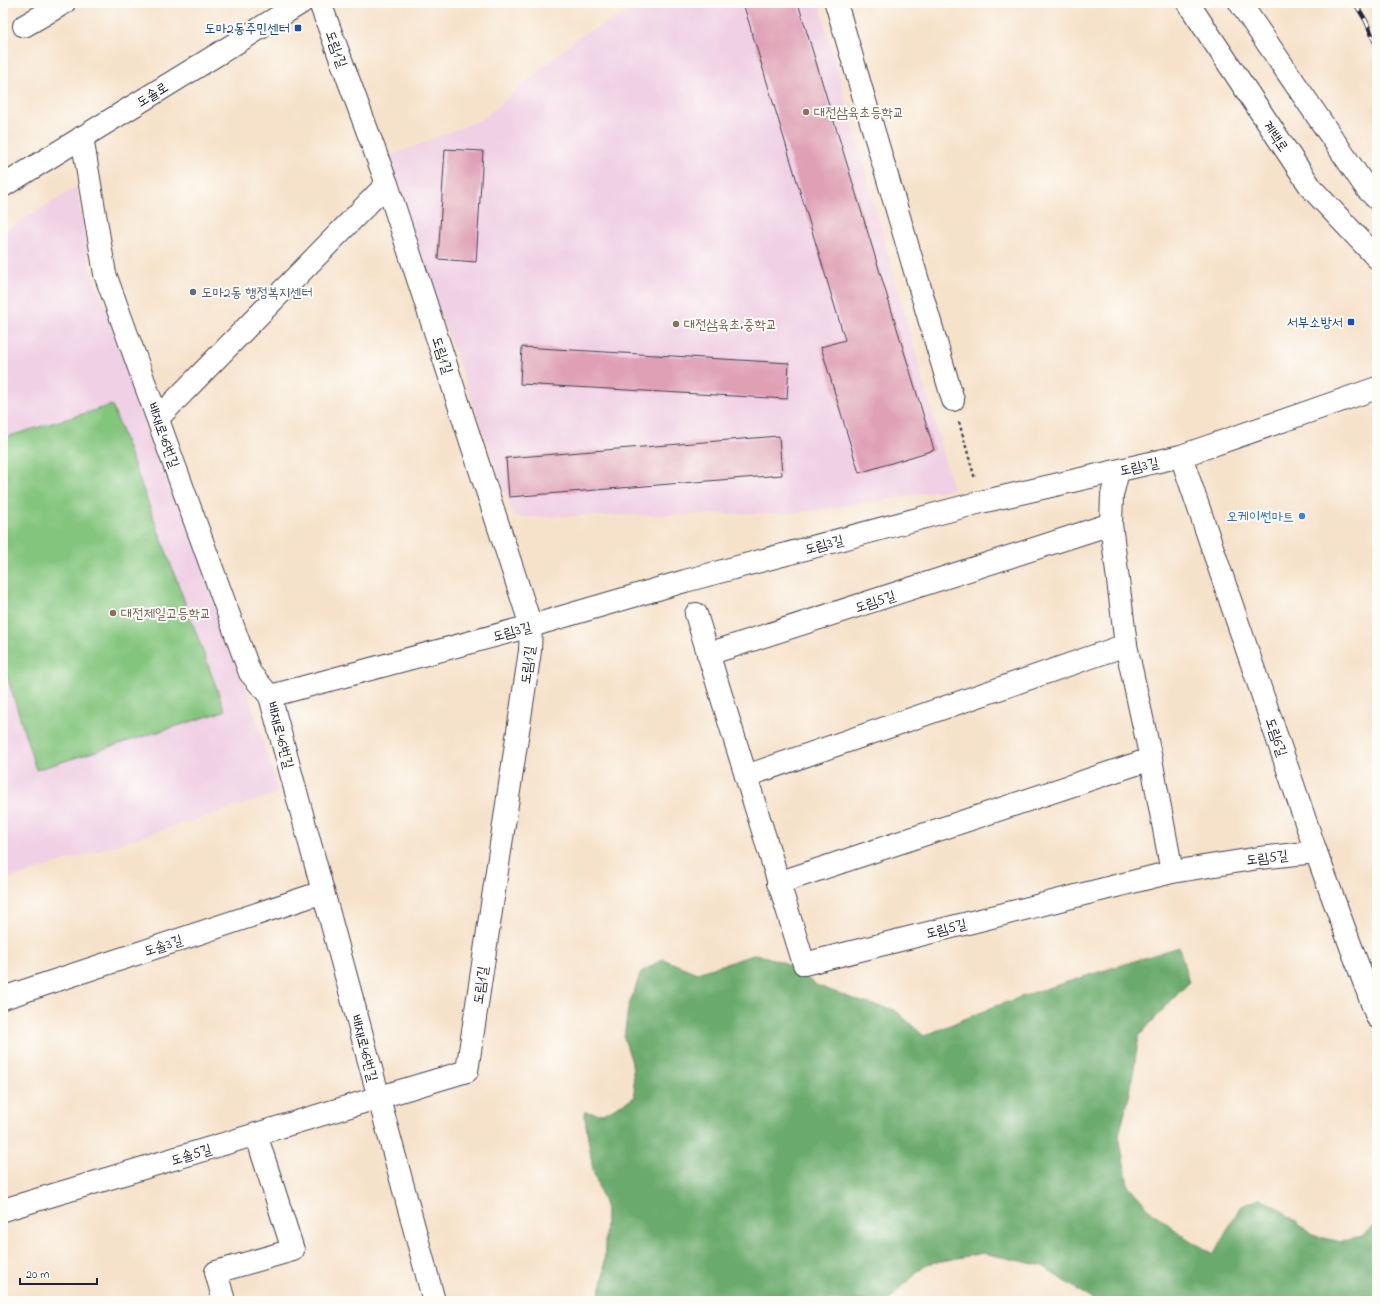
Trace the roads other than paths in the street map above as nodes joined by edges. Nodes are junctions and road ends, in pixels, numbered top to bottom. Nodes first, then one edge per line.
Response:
1 (64, 3) edge
2 (300, 3) edge
3 (320, 3) edge
4 (836, 3) edge
5 (1188, 3) edge
6 (1240, 3) edge
7 (24, 26) dead end
8 (82, 137) junction
9 (1351, 166) junction
10 (387, 184) junction
11 (3, 186) edge
12 (1377, 188) edge
13 (1377, 199) edge
14 (1377, 258) edge
15 (1377, 388) edge
16 (953, 400) road end
17 (158, 418) junction
18 (1182, 456) junction
19 (1118, 471) junction
20 (1111, 524) junction
21 (696, 614) dead end
22 (531, 626) junction
23 (1126, 645) junction
24 (708, 654) junction
25 (270, 696) junction
26 (1150, 759) junction
27 (746, 776) junction
28 (1316, 852) junction
29 (1172, 872) junction
30 (778, 883) junction
31 (323, 892) junction
32 (3, 998) edge
33 (1377, 1017) edge
34 (379, 1098) junction
35 (256, 1134) junction
36 (3, 1210) edge
37 (224, 1301) edge
38 (434, 1301) edge

1 - 7 street
2 - 8 street, 도솔로
3 - 10 street, 도림1길
4 - 16 street
5 - 14 street, 계백로
6 - 9 street
8 - 11 street, 도솔로
8 - 17 street, 배재로46번길
9 - 12 street
9 - 13 street
10 - 17 street
10 - 22 street, 도림1길
15 - 18 street, 도림3길
17 - 25 street, 배재로46번길
18 - 19 street, 도림3길
18 - 28 street, 도림6길
19 - 20 street
19 - 22 street, 도림3길
20 - 23 street
20 - 24 street, 도림5길
21 - 24 street
22 - 25 street, 도림3길
22 - 34 street, 도림1길
23 - 26 street
23 - 27 street
24 - 27 street, 도림5길
25 - 31 street, 배재로46번길
26 - 29 street
26 - 30 street
27 - 30 street, 도림5길
28 - 29 street, 도림5길
28 - 33 street, 도림6길
29 - 30 street, 도림5길
31 - 32 street, 도솔3길
31 - 34 street, 배재로46번길
34 - 35 street, 도솔5길
34 - 38 street, 배재로46번길
35 - 36 street, 도솔5길
35 - 37 street

